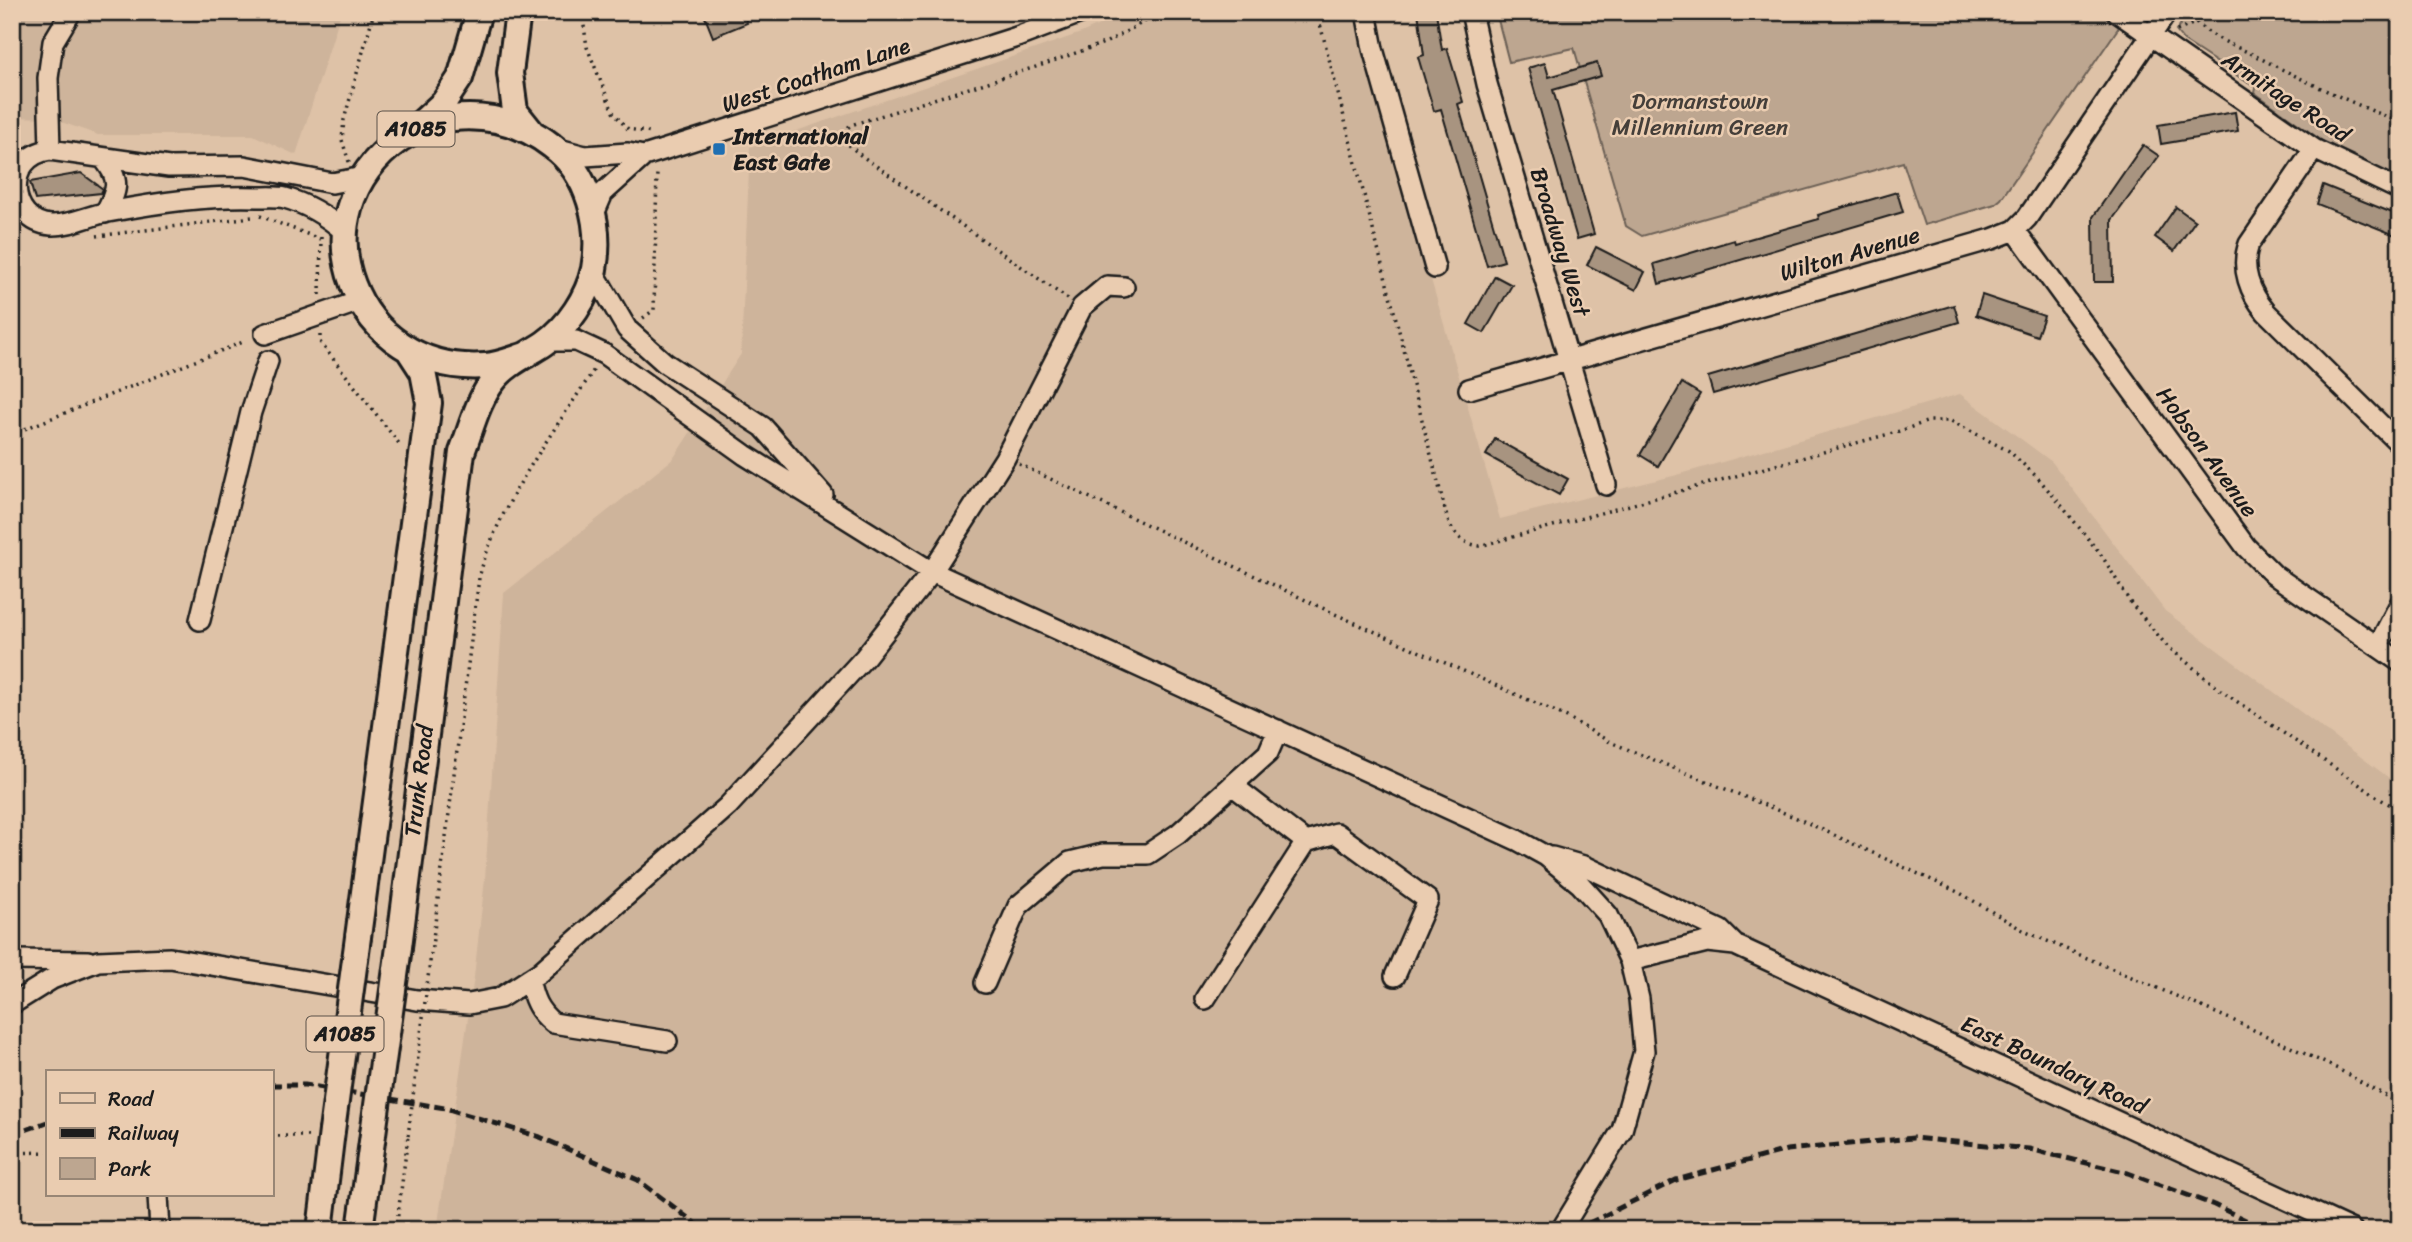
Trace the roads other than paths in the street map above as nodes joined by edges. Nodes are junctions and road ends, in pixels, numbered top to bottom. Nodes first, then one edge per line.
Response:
1 (71, 12) edge
2 (479, 12) edge
3 (518, 12) edge
4 (1083, 12) edge
5 (1366, 12) edge
6 (1471, 12) edge
7 (2117, 12) edge
8 (2167, 12) edge
9 (2151, 36) junction
10 (414, 130) junction
11 (533, 132) junction
12 (555, 148) junction
13 (2314, 149) junction
14 (50, 150) junction
15 (651, 154) junction
16 (103, 158) junction
17 (18, 165) edge
18 (363, 177) junction
19 (2400, 190) edge
20 (105, 213) junction
21 (594, 214) junction
22 (12, 216) edge
23 (37, 222) junction
24 (2015, 230) junction
25 (345, 232) junction
26 (1435, 268) dead end
27 (593, 271) junction
28 (1124, 287) dead end
29 (360, 302) junction
30 (265, 334) dead end
31 (548, 341) junction
32 (410, 352) junction
33 (526, 355) junction
34 (1569, 360) junction
35 (268, 361) dead end
36 (1469, 389) dead end
37 (2400, 444) edge
38 (1606, 485) dead end
39 (838, 512) junction
40 (932, 572) junction
41 (2400, 604) edge
42 (200, 620) dead end
43 (2378, 646) junction
44 (2400, 662) edge
45 (1278, 730) junction
46 (1232, 785) junction
47 (1306, 842) junction
48 (1546, 856) junction
49 (1735, 945) junction
50 (12, 960) edge
51 (98, 961) junction
52 (1630, 961) junction
53 (1395, 976) dead end
54 (529, 979) junction
55 (985, 983) dead end
56 (1205, 999) dead end
57 (12, 1004) edge
58 (667, 1041) dead end
59 (158, 1196) edge
60 (160, 1230) edge
61 (320, 1230) edge
62 (360, 1230) edge
63 (1561, 1230) edge
64 (2352, 1230) edge

1 - 14 street
2 - 10 main road, A1085
3 - 11 main road, A1085
4 - 15 street, West Coatham Lane
5 - 26 street
6 - 34 street, Broadway West
7 - 9 street, Armitage Road
8 - 9 street
9 - 13 street, Armitage Road
9 - 24 street
10 - 11 main road, A1085
10 - 18 main road, A1085
11 - 12 main road, A1085
12 - 15 street, West Coatham Lane
12 - 21 main road, A1085
13 - 19 street, Armitage Road
13 - 37 street
14 - 16 street
14 - 17 street
15 - 21 street, West Coatham Lane
16 - 18 street
16 - 20 street
17 - 23 street
18 - 25 main road, A1085
20 - 23 street
20 - 25 street
21 - 27 main road, A1085
22 - 23 street
24 - 34 street, Wilton Avenue
24 - 43 street, Hobson Avenue
25 - 29 main road, A1085
27 - 31 main road, A1085
27 - 39 street
28 - 40 street
29 - 30 street
29 - 32 main road, A1085
31 - 33 main road, A1085
31 - 39 street
32 - 33 main road, A1085
32 - 61 main road, Trunk Road / A1085, bridge
33 - 62 main road, Trunk Road / A1085, bridge
34 - 36 street, Wilton Avenue
34 - 38 street, Broadway West
35 - 42 street
39 - 40 street
40 - 45 street
40 - 54 street
41 - 43 street
43 - 44 street, Hobson Avenue
45 - 46 street
45 - 48 street
46 - 47 street
46 - 55 street
47 - 53 street
47 - 56 street
48 - 49 street
48 - 52 street
49 - 52 street
49 - 64 street, East Boundary Road
50 - 51 street
51 - 54 street
51 - 57 street
52 - 63 street
54 - 58 street
59 - 60 street

